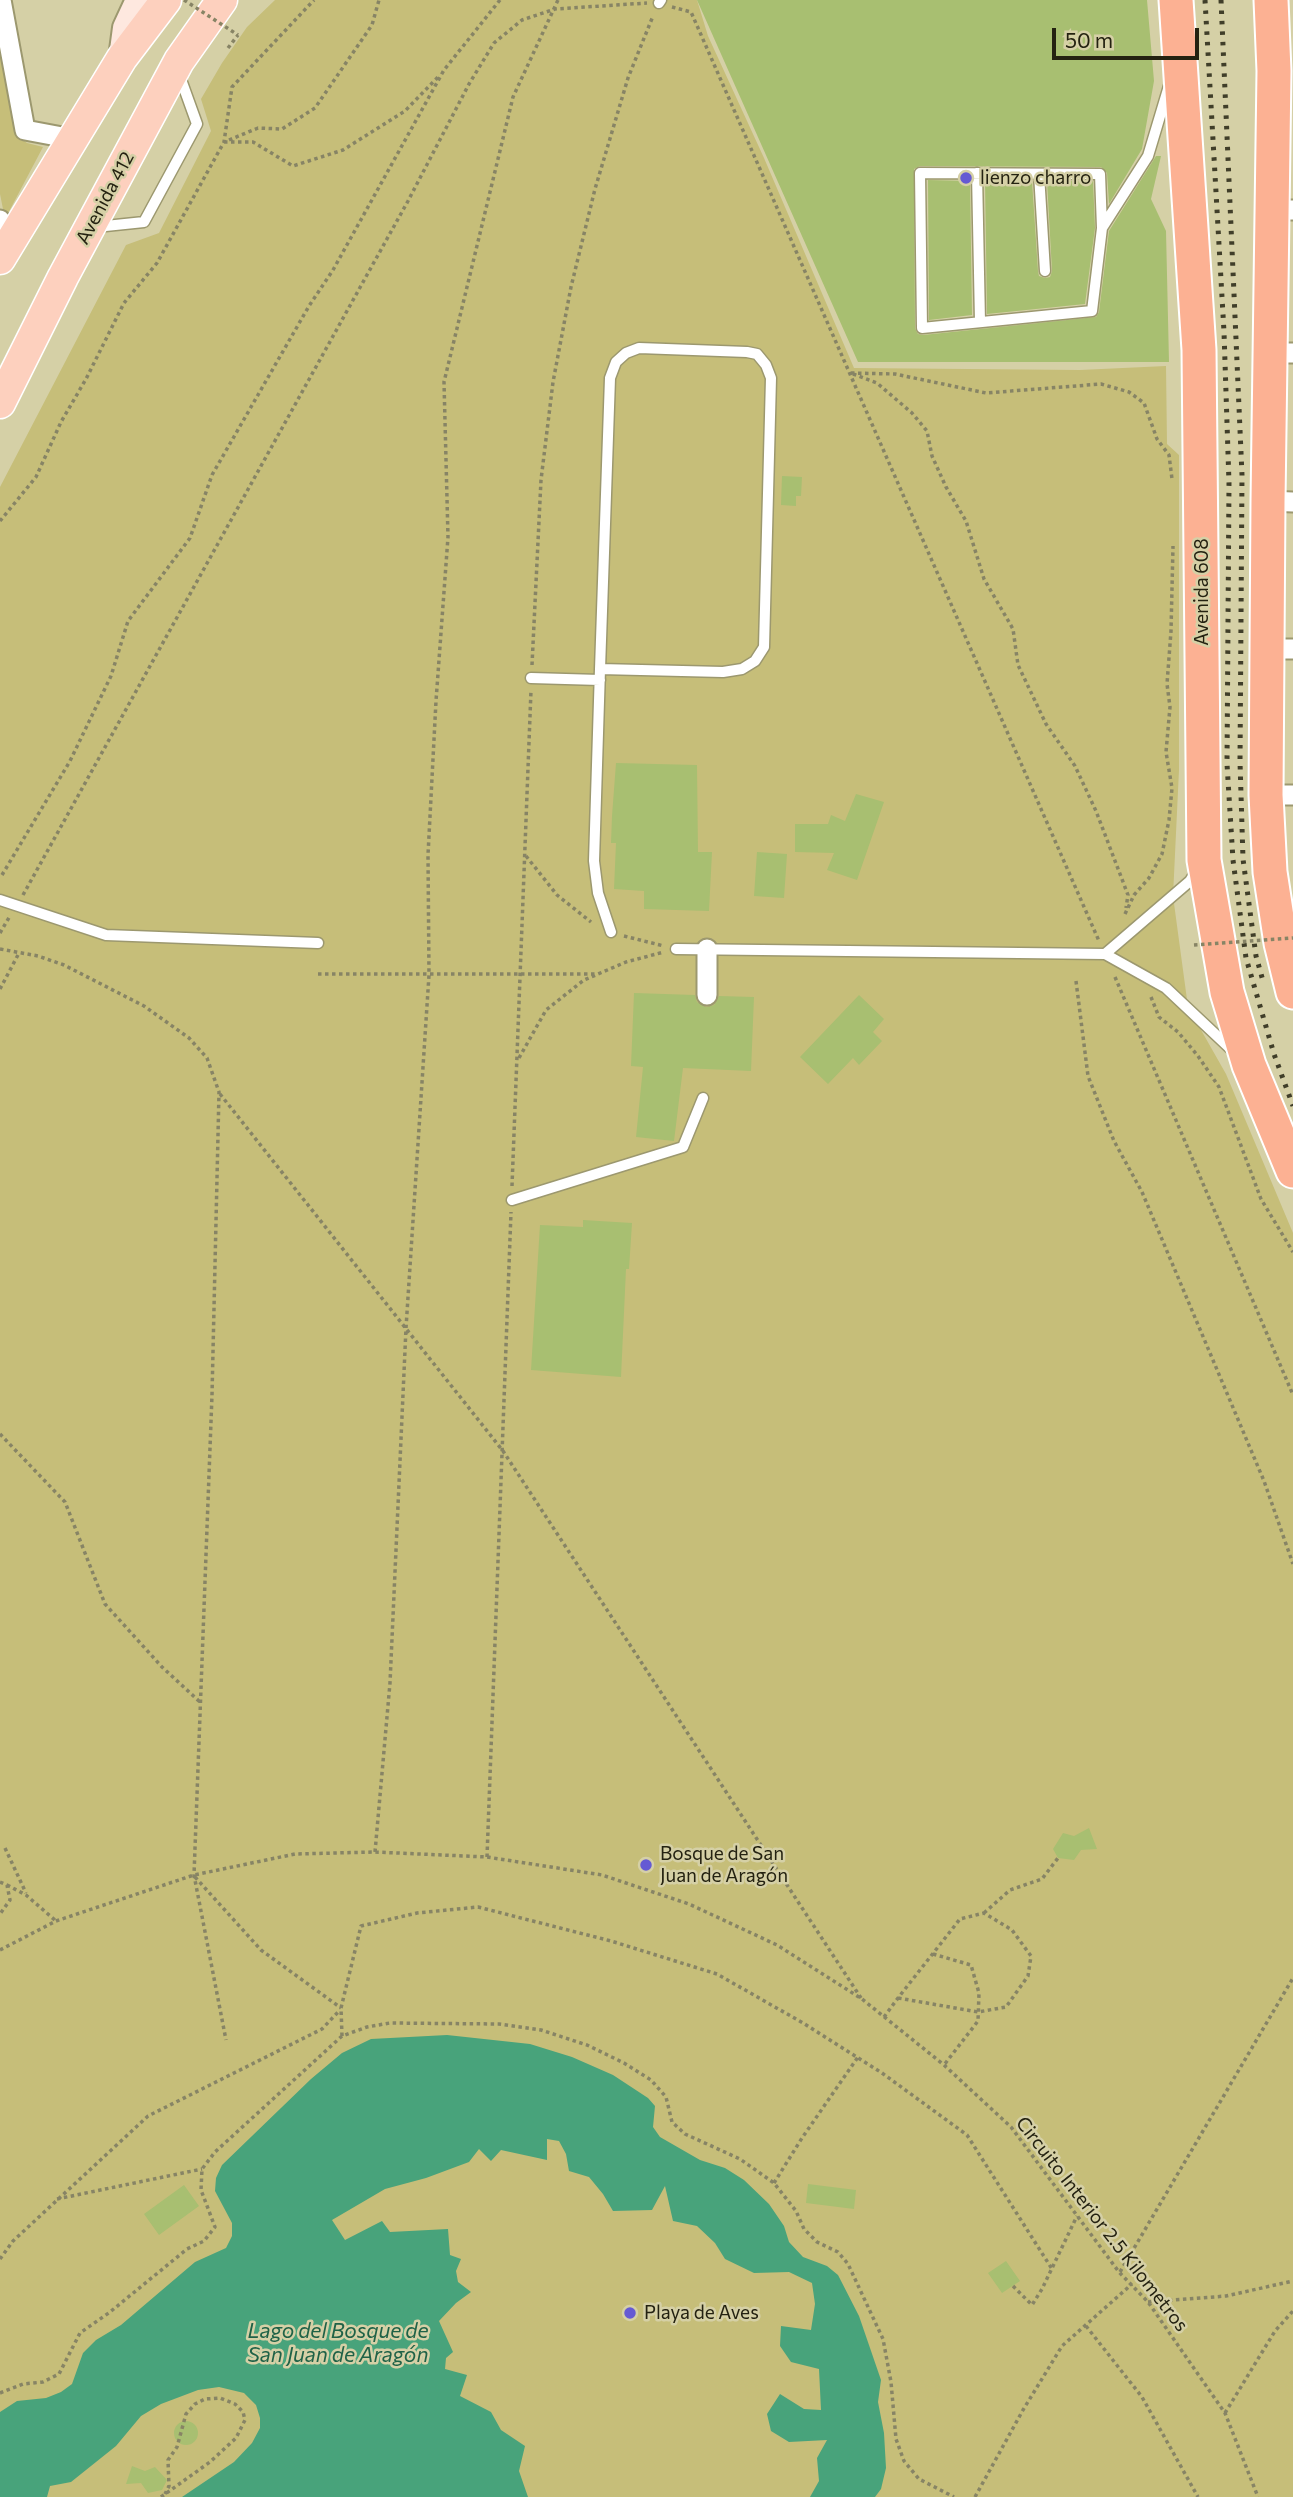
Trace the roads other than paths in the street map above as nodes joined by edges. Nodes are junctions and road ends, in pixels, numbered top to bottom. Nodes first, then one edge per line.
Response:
1 (1, 0) edge
2 (121, 0) edge
3 (139, 0) edge
4 (166, 0) edge
5 (222, 0) edge
6 (1176, 0) edge
7 (1271, 0) edge
8 (126, 27) junction
9 (1179, 48) junction
10 (122, 58) junction
11 (1287, 64) edge
12 (176, 66) junction
13 (73, 139) junction
14 (977, 173) junction
15 (1039, 174) junction
16 (1282, 210) edge
17 (89, 228) junction
18 (1102, 228) junction
19 (2, 242) edge
20 (1045, 271) dead end
21 (979, 322) junction
22 (1281, 353) edge
23 (0, 402) edge
24 (1280, 502) edge
25 (1280, 649) edge
26 (600, 669) junction
27 (531, 678) road end
28 (600, 680) junction
29 (1280, 795) edge
30 (1204, 860) junction
31 (0, 900) edge
32 (611, 932) dead end
33 (1289, 941) edge
34 (318, 943) dead end
35 (676, 949) road end
36 (707, 950) junction
37 (1105, 954) junction
38 (1293, 992) edge
39 (707, 995) dead end
40 (1248, 1065) junction
41 (703, 1098) dead end
42 (1293, 1171) edge
43 (512, 1200) road end

1 - 13 street
2 - 8 street
3 - 8 street
4 - 10 main road
5 - 12 main road, Avenida 412
6 - 9 highway, Avenida 608
7 - 11 highway
8 - 10 street
9 - 18 lane
9 - 30 highway, Avenida 608
10 - 13 main road
11 - 16 highway
12 - 17 main road, Avenida 412
12 - 17 lane
13 - 19 main road
14 - 15 lane
14 - 21 lane
14 - 21 lane
15 - 18 lane
15 - 20 lane
16 - 22 highway
17 - 23 main road, Avenida 412
18 - 21 lane
22 - 24 highway
24 - 25 highway
25 - 29 highway
26 - 26 lane
26 - 28 lane
27 - 28 lane
28 - 32 lane
29 - 33 highway
30 - 37 lane
30 - 40 highway, Avenida 608
31 - 34 lane
33 - 38 highway
35 - 36 lane
36 - 37 lane
36 - 39 street
37 - 40 lane
40 - 42 highway, Avenida 608
41 - 43 lane

